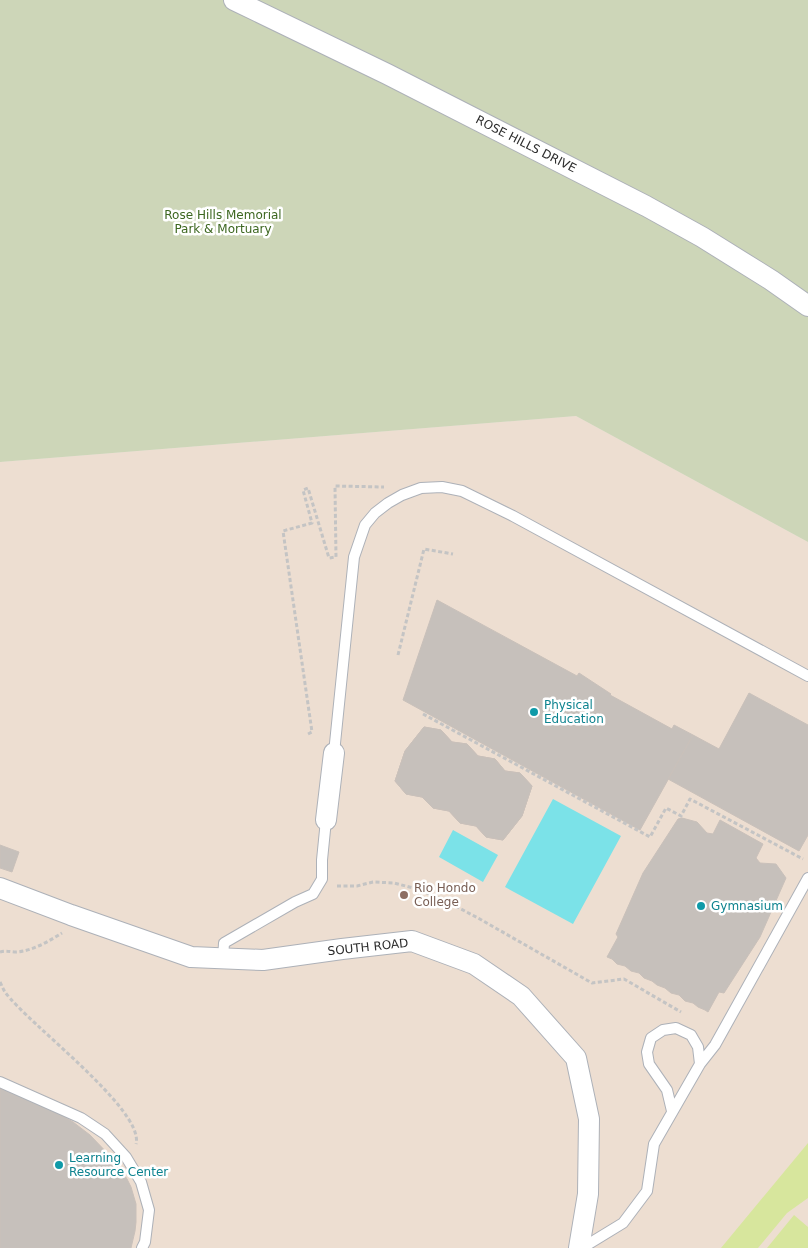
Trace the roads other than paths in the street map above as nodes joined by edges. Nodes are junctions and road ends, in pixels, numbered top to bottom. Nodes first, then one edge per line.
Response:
1 (234, 0) edge
2 (808, 306) edge
3 (808, 676) edge
4 (334, 753) joint
5 (326, 820) joint
6 (808, 878) edge
7 (0, 888) edge
8 (223, 958) junction
9 (700, 1064) junction
10 (0, 1082) edge
11 (672, 1111) junction
12 (142, 1248) edge
13 (580, 1248) edge

1 - 2 street, ROSE HILLS DRIVE
3 - 4 lane
4 - 5 street
5 - 8 lane
6 - 9 lane
7 - 8 street, SOUTH ROAD
8 - 13 street, SOUTH ROAD
9 - 11 lane
9 - 11 lane
10 - 12 lane
11 - 13 lane

